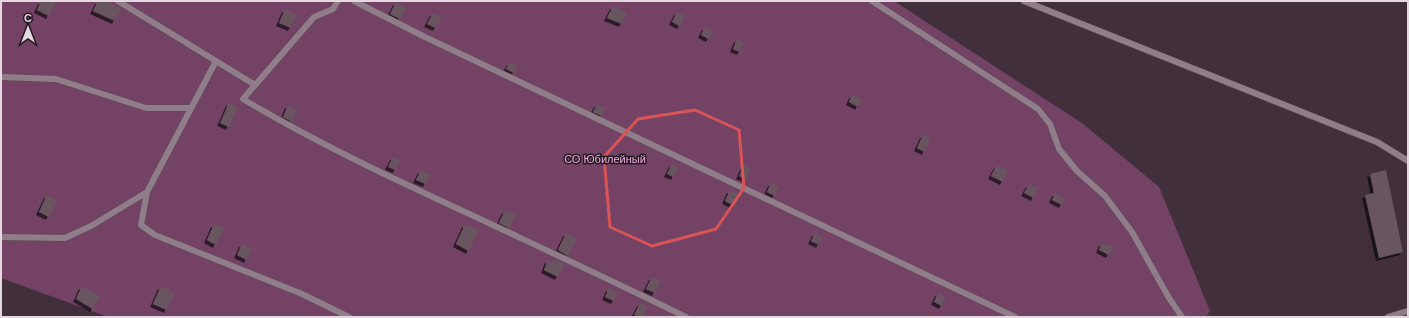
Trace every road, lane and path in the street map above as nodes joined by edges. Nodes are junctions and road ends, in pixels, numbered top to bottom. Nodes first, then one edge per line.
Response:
1 (118, 1) edge
2 (338, 1) edge
3 (354, 1) edge
4 (872, 1) edge
5 (1024, 1) edge
6 (216, 61) junction
7 (1, 77) edge
8 (255, 85) junction
9 (191, 108) junction
10 (1408, 161) edge
11 (147, 192) junction
12 (1, 237) edge
13 (1408, 311) edge
14 (349, 317) edge
15 (686, 317) edge
16 (1015, 317) edge
17 (1182, 317) edge
18 (1388, 317) edge

1 - 6 lane
2 - 8 lane
3 - 16 lane
4 - 17 lane
5 - 10 lane
6 - 8 lane
6 - 9 lane
7 - 9 lane
8 - 15 lane
9 - 11 lane
11 - 12 lane
11 - 14 lane
13 - 18 lane

